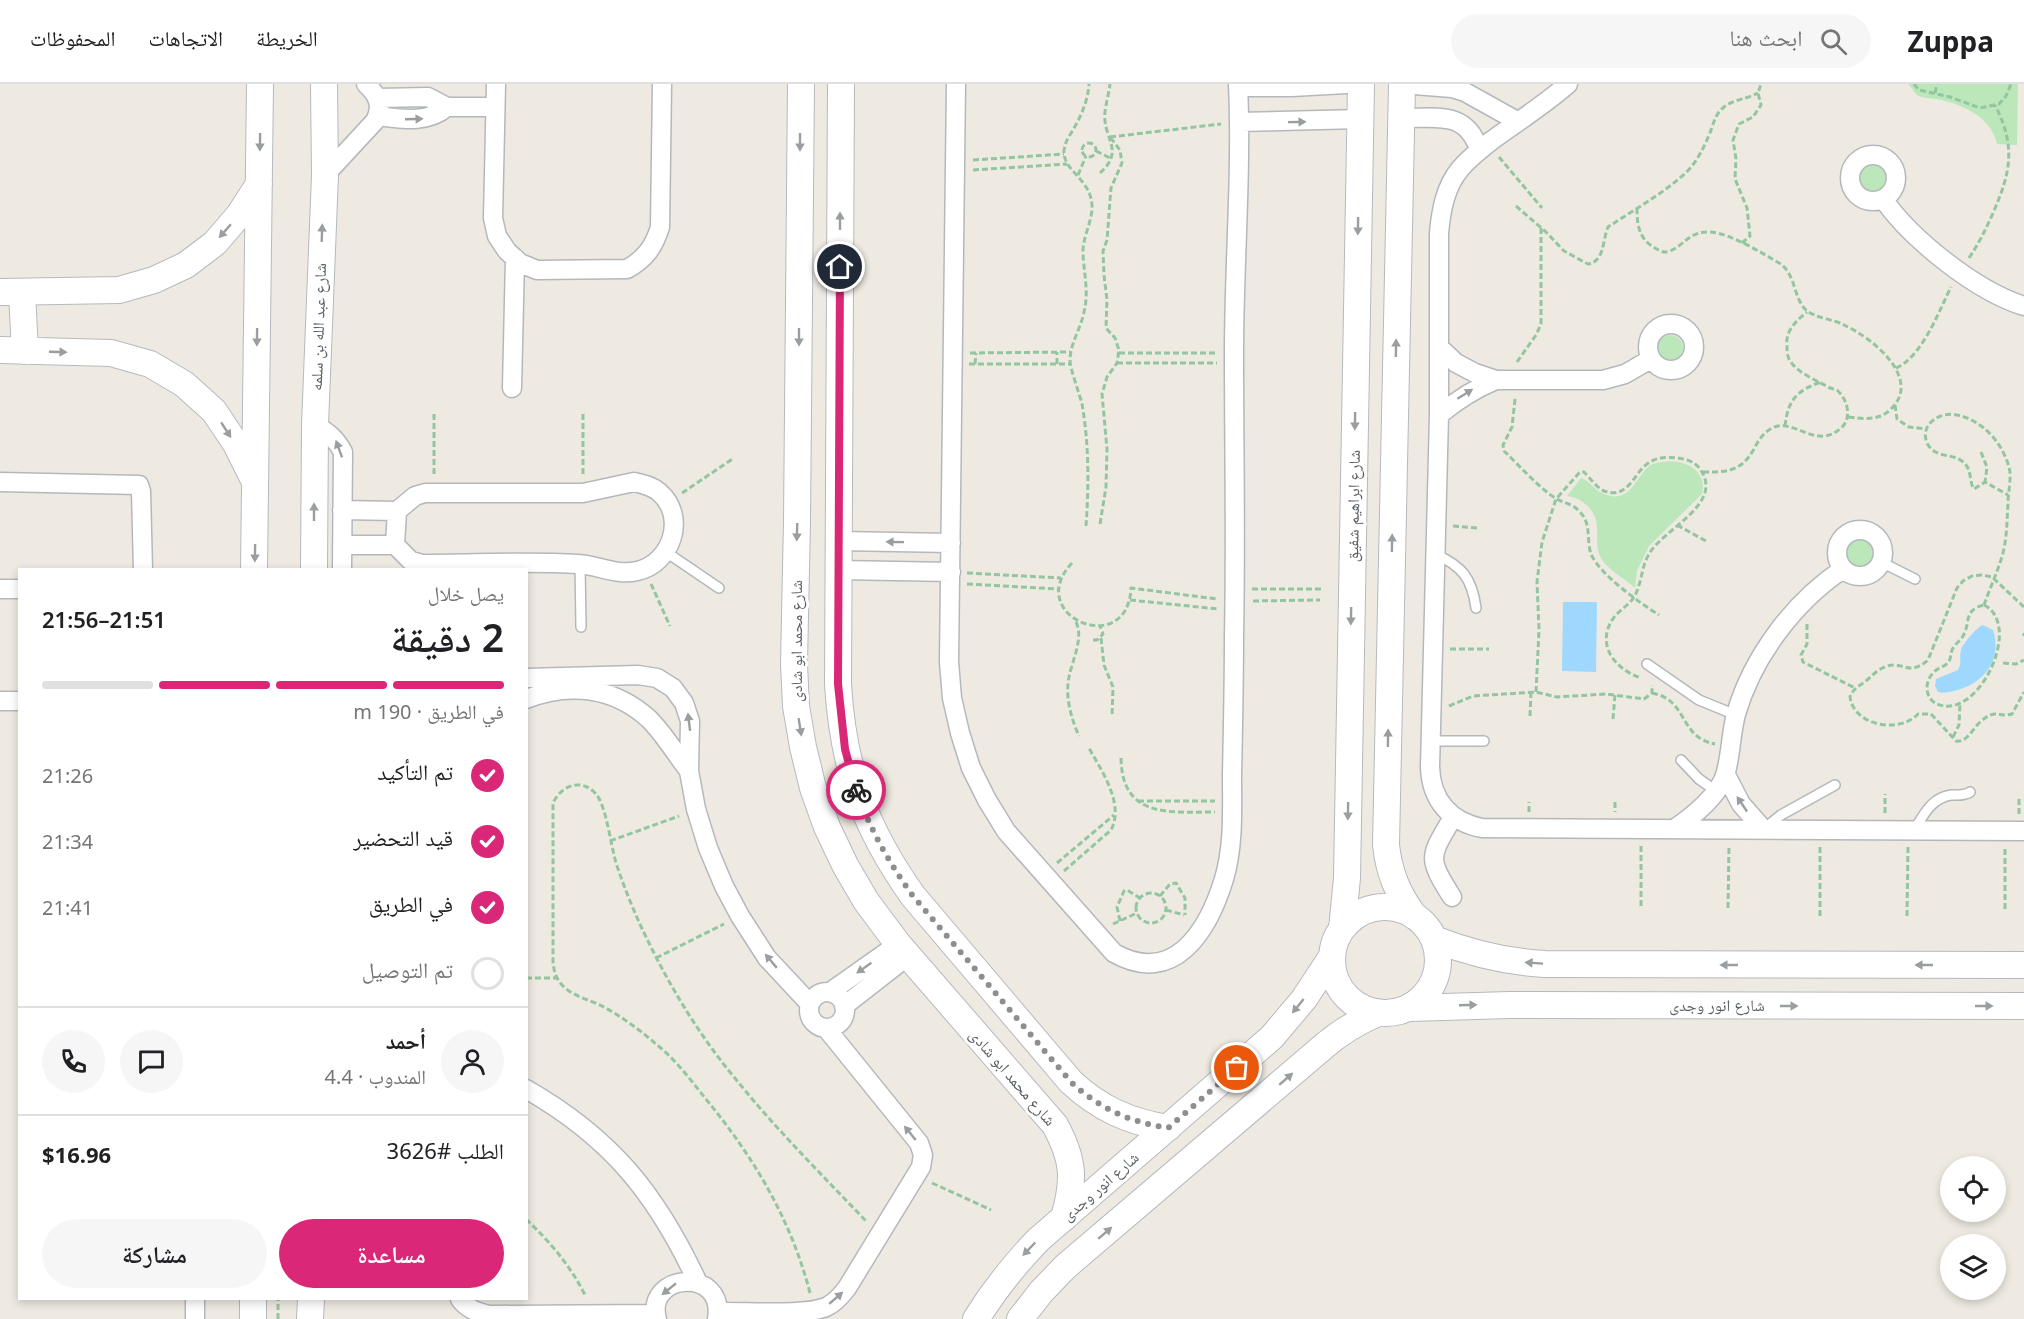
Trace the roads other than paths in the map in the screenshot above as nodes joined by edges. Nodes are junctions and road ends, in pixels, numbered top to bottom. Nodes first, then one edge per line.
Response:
1 (260, 84) edge
2 (324, 84) edge
3 (366, 84) edge
4 (496, 84) edge
5 (662, 84) edge
6 (801, 84) edge
7 (841, 84) edge
8 (956, 84) edge
9 (1346, 84) edge
10 (1361, 84) edge
11 (1402, 84) edge
12 (1569, 84) edge
13 (1238, 85) edge
14 (1452, 86) edge
15 (378, 107) junction
16 (495, 107) junction
17 (1400, 118) junction
18 (1450, 118) junction
19 (1360, 119) junction
20 (1517, 121) junction
21 (1239, 122) junction
22 (1484, 146) junction
23 (325, 175) junction
24 (1400, 179) junction
25 (1359, 180) junction
26 (259, 184) junction
27 (1883, 199) dead end
28 (515, 258) junction
29 (11, 293) edge
30 (2024, 306) edge
31 (1440, 348) junction
32 (12, 350) edge
33 (1651, 359) dead end
34 (1496, 380) junction
35 (512, 388) dead end
36 (1439, 416) junction
37 (315, 425) junction
38 (0, 482) edge
39 (255, 482) junction
40 (342, 510) junction
41 (397, 511) junction
42 (838, 541) junction
43 (951, 543) junction
44 (342, 545) junction
45 (395, 545) junction
46 (666, 552) junction
47 (1435, 554) junction
48 (1881, 562) junction
49 (580, 564) junction
50 (432, 567) edge
51 (143, 568) edge
52 (254, 568) edge
53 (314, 568) edge
54 (342, 568) edge
55 (1844, 568) junction
56 (838, 570) junction
57 (950, 577) junction
58 (1915, 579) dead end
59 (719, 588) dead end
60 (0, 589) edge
61 (18, 589) edge
62 (1476, 608) dead end
63 (581, 627) dead end
64 (1647, 664) dead end
65 (528, 678) edge
66 (528, 698) edge
67 (0, 701) edge
68 (18, 701) edge
69 (1736, 715) junction
70 (1431, 741) junction
71 (1484, 741) dead end
72 (1681, 760) dead end
73 (689, 771) junction
74 (1726, 775) junction
75 (1834, 785) dead end
76 (1716, 791) junction
77 (1970, 792) dead end
78 (1453, 817) junction
79 (1674, 829) junction
80 (1763, 830) junction
81 (1911, 830) junction
82 (2024, 831) edge
83 (1347, 840) junction
84 (1386, 845) junction
85 (1452, 897) dead end
86 (1414, 916) junction
87 (1342, 928) junction
88 (1434, 939) junction
89 (903, 950) junction
90 (1331, 958) junction
91 (2024, 965) edge
92 (830, 992) junction
93 (810, 1004) junction
94 (844, 1006) junction
95 (2024, 1006) edge
96 (1409, 1008) junction
97 (1378, 1013) junction
98 (826, 1028) junction
99 (1076, 1086) junction
100 (528, 1091) edge
101 (1045, 1113) junction
102 (1168, 1128) junction
103 (1064, 1218) junction
104 (698, 1283) junction
105 (991, 1294) junction
106 (195, 1300) edge
107 (253, 1300) edge
108 (311, 1300) edge
109 (461, 1300) edge
110 (718, 1315) edge
111 (656, 1317) edge
112 (1021, 1318) edge
113 (195, 1319) edge
114 (253, 1319) edge
115 (310, 1319) edge
116 (976, 1319) edge

1 -> 26 street
2 - 23 street, شارع عبد الله بن سلمه
3 - 15 street
4 - 16 street
5 - 28 street
6 -> 89 street, شارع محمد ابو شادى
42 -> 7 street
8 - 43 street
9 - 13 street
10 - 19 street, شارع ابراهيم شفيق
11 - 14 street
11 - 17 street
12 - 20 street
13 - 21 street
14 - 18 street
14 - 20 street
15 - 16 street
15 - 23 street
16 - 28 street
17 - 18 street
17 - 24 street
18 - 22 street
21 -> 19 street
19 - 25 street, شارع ابراهيم شفيق
20 - 22 street
21 - 57 street
22 - 31 street
37 -> 23 street, شارع عبد الله بن سلمه
24 - 25 street
84 -> 24 street
25 -> 83 street, شارع ابراهيم شفيق
26 -> 29 street
26 -> 39 street
27 - 30 street
28 - 35 street
29 - 32 street
31 - 34 street
31 - 36 street
32 -> 39 street
33 - 34 street
36 -> 34 street
36 - 47 street
40 -> 37 street
53 -> 37 street, شارع عبد الله بن سلمه
38 - 51 street
39 -> 52 street
40 - 41 street
40 - 44 street
41 - 45 street
41 - 46 street
43 -> 42 street
42 - 56 street
43 - 57 street
44 - 45 street
44 - 54 street
45 - 50 street
46 - 49 street
46 - 59 lane
47 - 62 lane
47 - 70 street
48 - 55 street
48 - 55 street
48 - 58 lane
49 - 50 street
49 - 63 lane
55 - 69 street
56 - 57 street
56 - 99 street
60 - 61 street
64 - 69 lane
73 -> 65 street
66 - 73 street
67 - 68 street
69 - 74 street
70 - 71 lane
70 - 78 street
72 - 76 lane
93 -> 73 street
74 - 76 street
80 -> 74 street
75 - 80 lane
76 - 79 street
77 - 81 lane
78 - 79 street
78 - 85 street
79 - 80 street
80 - 81 street
81 - 82 street
83 - 84 street
83 - 87 street, شارع ابراهيم شفيق
84 - 86 street
86 - 87 street
86 - 88 street
87 - 90 street
91 -> 88 street
88 - 96 street
89 -> 92 street
89 - 94 street
89 - 101 street, شارع محمد ابو شادى
90 - 97 street
90 -> 102 street, شارع انور وجدى
92 - 93 street
92 - 94 street
93 - 98 street
94 - 98 street
96 -> 95 street, شارع انور وجدى
96 - 97 street
112 -> 97 street
110 -> 98 street
99 - 101 street
99 - 102 street
100 - 104 street
101 - 103 street, شارع محمد ابو شادى
102 - 103 street, شارع انور وجدى
103 -> 105 street, شارع انور وجدى
104 - 110 street
104 -> 111 street
105 - 112 street
105 - 116 street, شارع انور وجدى
106 - 113 street
107 - 114 street
108 - 115 street
109 - 111 street

